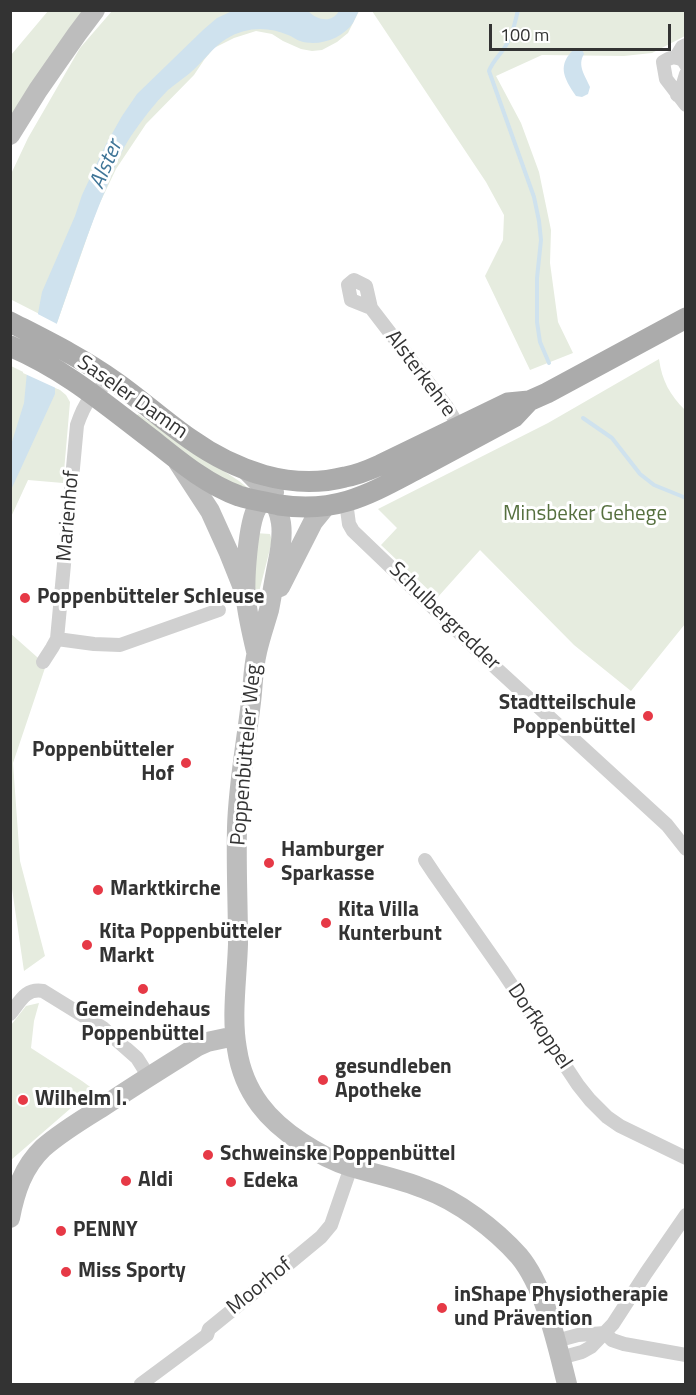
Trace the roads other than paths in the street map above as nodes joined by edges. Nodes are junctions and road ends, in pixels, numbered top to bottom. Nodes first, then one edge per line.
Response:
1 (95, 10) edge
2 (686, 45) edge
3 (681, 61) edge
4 (686, 74) edge
5 (681, 100) edge
6 (10, 135) edge
7 (371, 308) dead end
8 (686, 318) edge
9 (10, 322) edge
10 (10, 346) edge
11 (112, 379) junction
12 (93, 394) junction
13 (463, 434) junction
14 (176, 459) junction
15 (245, 469) junction
16 (297, 482) junction
17 (269, 500) junction
18 (336, 504) junction
19 (246, 596) junction
20 (219, 610) dead end
21 (268, 611) junction
22 (57, 639) junction
23 (256, 653) junction
24 (43, 662) dead end
25 (686, 849) edge
26 (425, 860) dead end
27 (10, 1014) edge
28 (235, 1036) junction
29 (149, 1077) junction
30 (686, 1158) edge
31 (351, 1167) junction
32 (15, 1182) edge
33 (686, 1215) edge
34 (10, 1218) edge
35 (605, 1333) junction
36 (558, 1350) junction
37 (686, 1355) edge
38 (141, 1384) edge
39 (567, 1384) edge

1 - 6 main road
2 - 3 street
3 - 5 street
4 - 5 street
7 - 13 street, Alsterkehre
8 - 13 main road
9 - 11 main road, Saseler Damm
10 - 12 main road, Saseler Damm
11 - 12 street, Marienhof
11 - 15 main road, Saseler Damm
12 - 14 main road, Saseler Damm
12 - 22 street, Marienhof
13 - 16 main road
13 - 18 main road
14 - 17 main road
14 - 19 main road
15 - 16 main road
15 - 17 main road
16 - 17 main road
17 - 18 main road
17 - 19 main road, Poppenbütteler Weg
17 - 21 main road, Poppenbütteler Weg
18 - 21 main road
18 - 25 street, Schulbergredder
19 - 23 main road, Poppenbütteler Weg
20 - 22 street
21 - 23 main road, Poppenbütteler Weg
22 - 24 street, Marienhof
23 - 28 main road, Poppenbütteler Weg
26 - 30 street, Dorfkoppel
27 - 29 street
28 - 29 main road
28 - 31 main road, Poppenbütteler Weg
29 - 32 main road
31 - 36 main road, Poppenbütteler Weg
31 - 38 street, Moorhof
32 - 34 main road
33 - 35 street
35 - 36 street
35 - 37 street
36 - 39 main road, Poppenbütteler Weg

